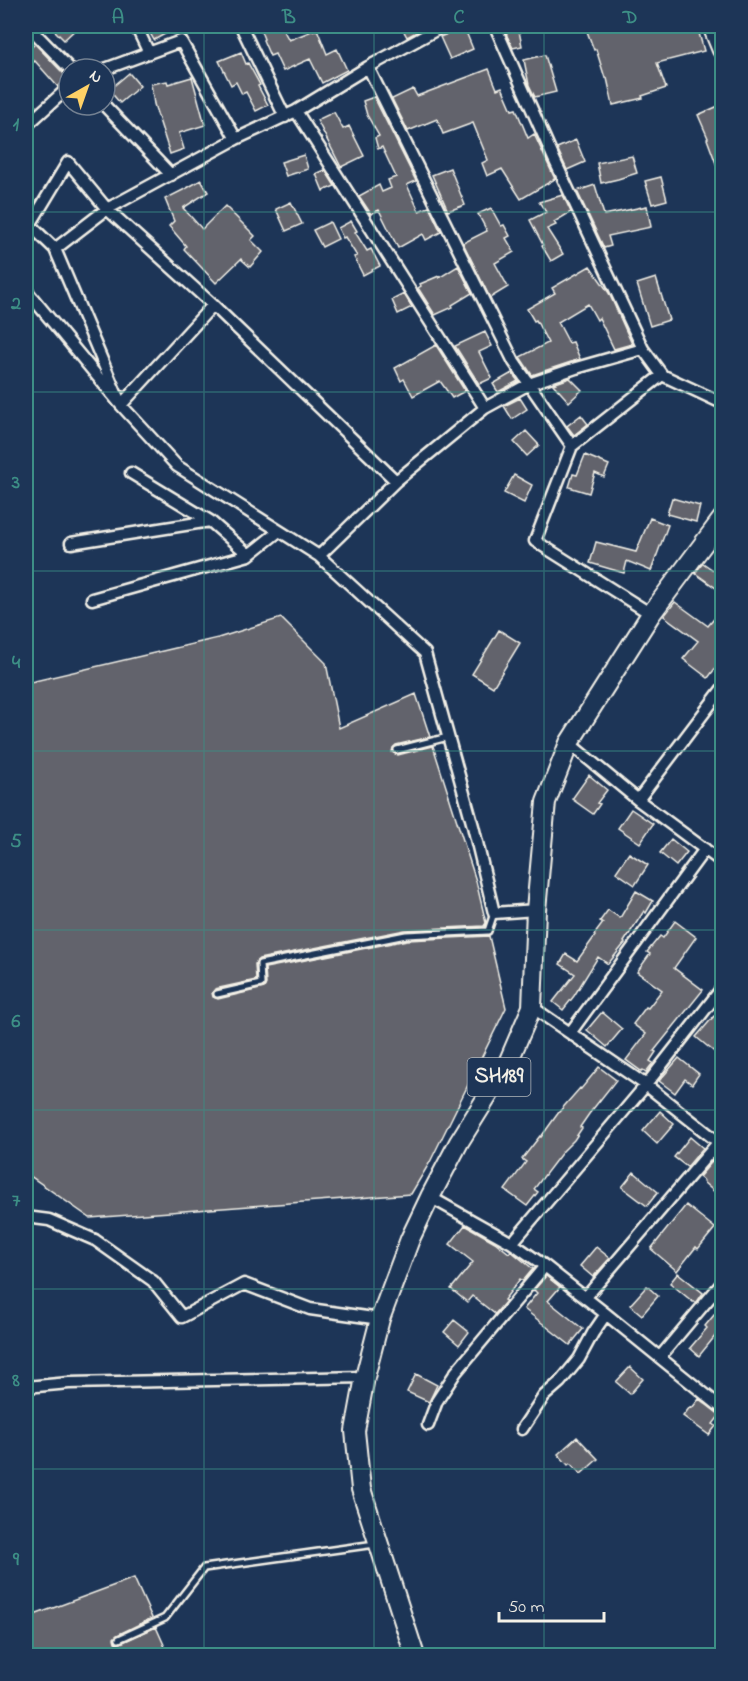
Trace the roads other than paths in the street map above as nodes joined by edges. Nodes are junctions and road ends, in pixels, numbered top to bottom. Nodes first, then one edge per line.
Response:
1 (40, 26) edge
2 (136, 26) edge
3 (241, 26) edge
4 (443, 26) edge
5 (495, 26) edge
6 (712, 26) edge
7 (723, 50) edge
8 (149, 53) junction
9 (58, 57) edge
10 (117, 65) edge
11 (368, 67) junction
12 (57, 98) edge
13 (296, 111) junction
14 (115, 117) edge
15 (285, 117) junction
16 (26, 126) edge
17 (236, 139) junction
18 (171, 175) junction
19 (107, 209) junction
20 (30, 225) junction
21 (26, 244) edge
22 (55, 249) junction
23 (26, 291) edge
24 (213, 305) junction
25 (643, 349) junction
26 (662, 375) junction
27 (529, 384) junction
28 (723, 403) edge
29 (121, 405) junction
30 (485, 408) junction
31 (572, 446) junction
32 (130, 472) dead end
33 (396, 482) junction
34 (723, 519) edge
35 (210, 521) junction
36 (279, 531) junction
37 (716, 541) edge
38 (71, 543) dead end
39 (249, 555) junction
40 (319, 556) junction
41 (92, 599) dead end
42 (651, 614) junction
43 (723, 689) edge
44 (448, 737) junction
45 (569, 743) junction
46 (397, 750) dead end
47 (638, 800) junction
48 (705, 849) junction
49 (723, 861) edge
50 (536, 910) junction
51 (494, 913) junction
52 (723, 988) edge
53 (217, 994) dead end
54 (532, 1007) junction
55 (570, 1033) junction
56 (646, 1085) junction
57 (721, 1142) edge
58 (430, 1197) junction
59 (26, 1216) edge
60 (512, 1244) junction
61 (545, 1266) junction
62 (723, 1283) edge
63 (586, 1297) junction
64 (606, 1314) junction
65 (380, 1319) junction
66 (660, 1357) junction
67 (365, 1377) junction
68 (26, 1387) edge
69 (723, 1408) edge
70 (428, 1425) dead end
71 (522, 1429) dead end
72 (378, 1544) junction
73 (119, 1639) dead end
74 (415, 1656) edge

1 - 9 street
2 - 8 street
3 - 15 street
4 - 11 street
5 - 25 street
6 - 7 main road
8 - 10 street
8 - 17 street
11 - 13 street
11 - 27 street
12 - 16 street
13 - 15 street
13 - 30 street
14 - 18 street
15 - 17 street
17 - 18 street
18 - 19 street
19 - 20 street
19 - 22 street
19 - 24 street
20 - 21 street
20 - 22 street
22 - 29 street
23 - 29 street
24 - 29 street
24 - 33 street
25 - 26 street
25 - 27 street
26 - 28 street
26 - 31 street
27 - 30 street
27 - 31 street
29 - 36 street
30 - 33 street
31 - 42 street
32 - 35 street
33 - 40 street
34 - 37 main road, SH189
35 - 38 street
35 - 39 street
36 - 39 street
36 - 40 street
37 - 42 main road, SH189
39 - 41 street
40 - 44 street
42 - 45 main road, SH189
43 - 47 street
44 - 46 lane
44 - 51 street
45 - 47 street
45 - 50 main road, SH189
47 - 48 street
48 - 49 street
48 - 55 street
50 - 51 street
50 - 54 main road, SH189
51 - 53 lane
52 - 56 street
54 - 55 street
54 - 58 main road, SH189
55 - 56 street
56 - 57 street
56 - 60 street
57 - 63 street
58 - 60 street
58 - 65 main road, SH189
59 - 65 street
60 - 61 street
61 - 63 street
61 - 70 street
62 - 66 street
63 - 64 street
64 - 66 street
64 - 71 street
65 - 67 main road, SH189
66 - 69 street
67 - 68 street
67 - 72 main road, SH189
72 - 73 lane
72 - 74 main road, SH189

